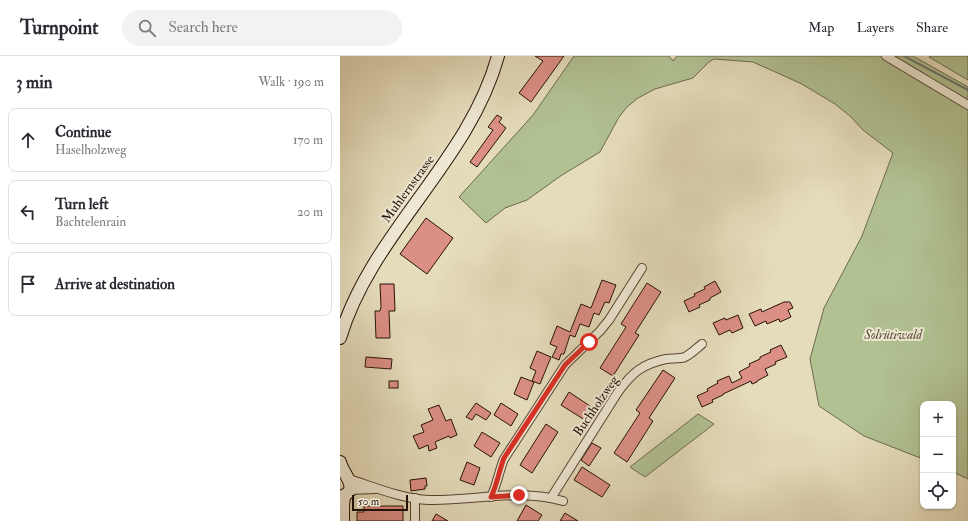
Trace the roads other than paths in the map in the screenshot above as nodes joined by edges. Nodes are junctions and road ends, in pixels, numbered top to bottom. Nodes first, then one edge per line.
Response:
1 (498, 56) edge
2 (886, 56) edge
3 (968, 104) edge
4 (642, 268) dead end
5 (340, 338) edge
6 (702, 344) dead end
7 (344, 481) edge
8 (378, 489) junction
9 (491, 497) junction
10 (415, 498) junction
11 (551, 498) junction
12 (563, 501) dead end
13 (344, 521) edge
14 (415, 521) edge

1 - 5 street, Muhlernstrasse
2 - 3 street
4 - 9 street
6 - 11 street, Buchholzweg
7 - 8 street
7 - 8 street
7 - 13 street
8 - 10 street
9 - 10 street
9 - 11 street
10 - 14 street
11 - 12 street

